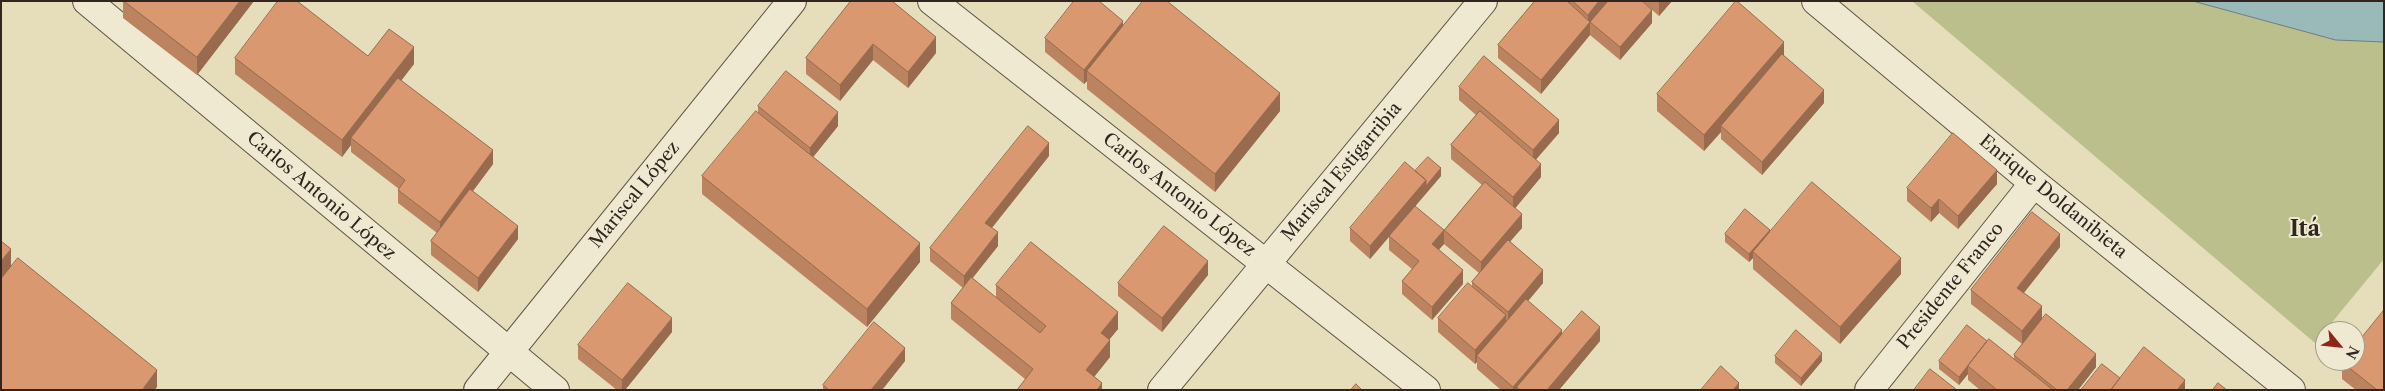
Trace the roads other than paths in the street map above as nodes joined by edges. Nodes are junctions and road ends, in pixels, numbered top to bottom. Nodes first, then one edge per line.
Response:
1 (87, 1) edge
2 (792, 1) edge
3 (932, 1) edge
4 (1483, 1) edge
5 (1816, 1) edge
6 (2034, 183) junction
7 (1266, 264) junction
8 (508, 352) junction
9 (478, 390) edge
10 (555, 390) edge
11 (1162, 390) edge
12 (1426, 390) edge
13 (1869, 390) edge
14 (2291, 390) edge

1 - 8 street, Carlos Antonio López
2 - 8 street, Mariscal López
3 - 7 street, Carlos Antonio López
4 - 7 street, Mariscal Estigarribia
5 - 6 street, Enrique Doldanibieta
6 - 13 street, Presidente Franco
6 - 14 street, Enrique Doldanibieta
7 - 11 street, Mariscal Estigarribia
7 - 12 street, Carlos Antonio López
8 - 9 street, Mariscal López
8 - 10 street, Carlos Antonio López

